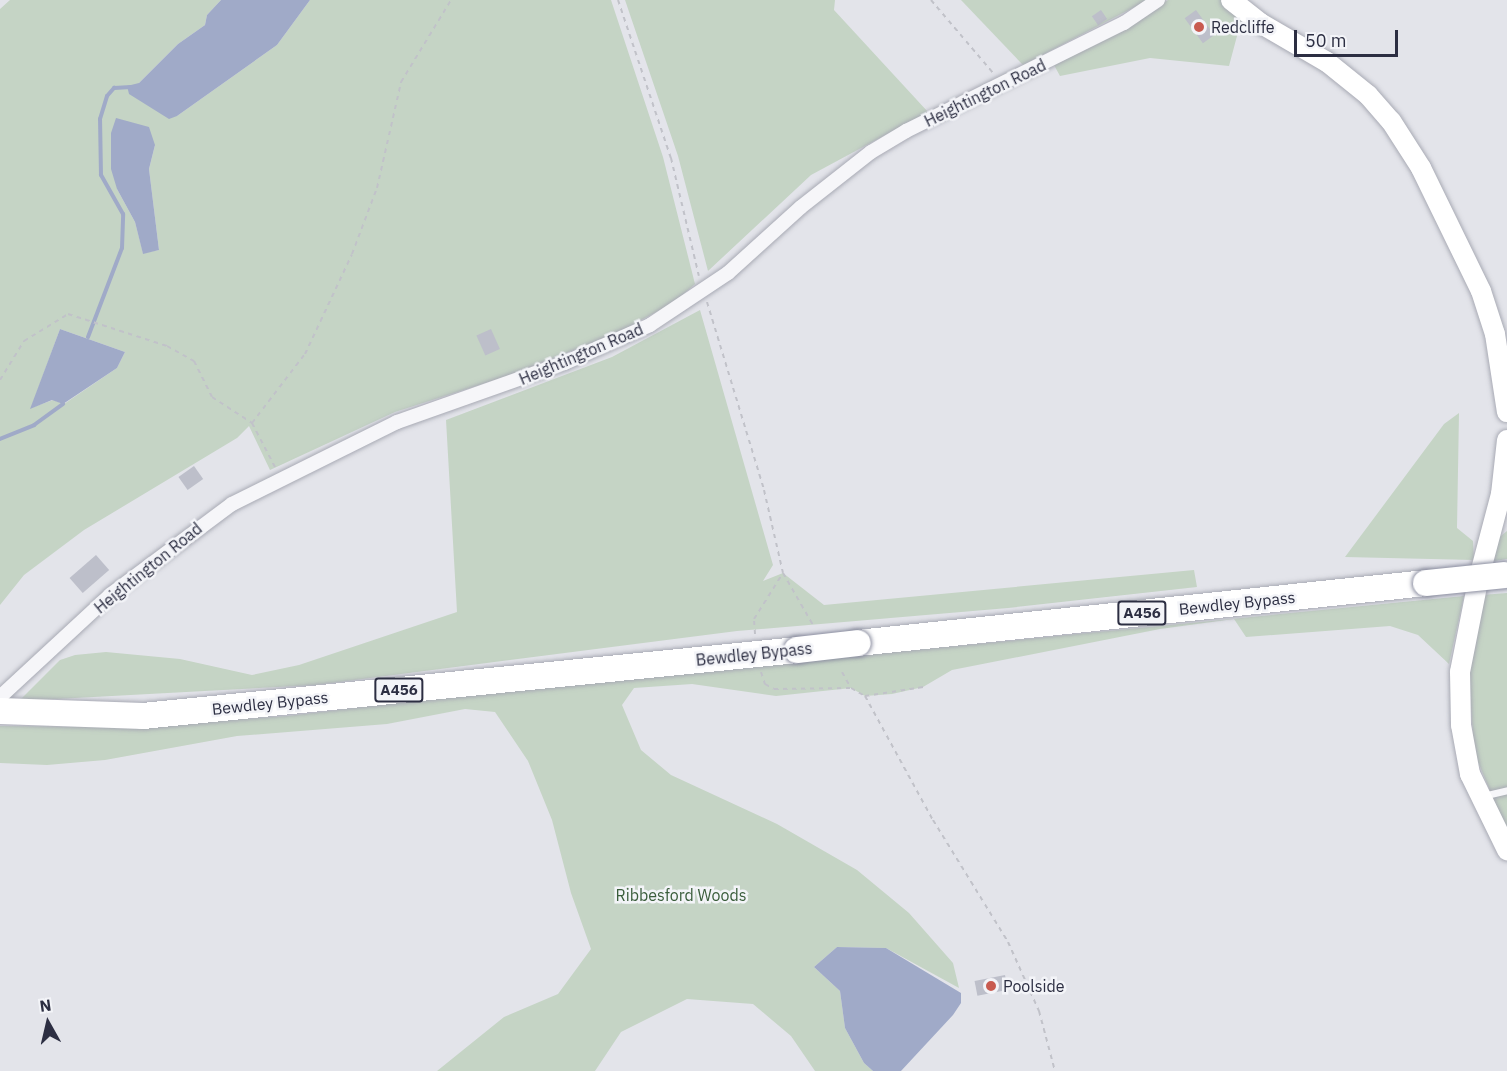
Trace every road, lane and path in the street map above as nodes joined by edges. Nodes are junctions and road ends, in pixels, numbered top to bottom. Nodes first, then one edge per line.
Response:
1 (451, 0) edge
2 (618, 0) edge
3 (931, 0) edge
4 (1158, 0) edge
5 (1231, 0) edge
6 (1003, 86) junction
7 (704, 292) junction
8 (0, 380) edge
9 (1507, 412) edge
10 (252, 423) junction
11 (1507, 440) edge
12 (279, 478) junction
13 (783, 573) junction
14 (1506, 575) edge
15 (813, 625) dead end
16 (756, 654) junction
17 (843, 672) dead end
18 (923, 687) dead end
19 (851, 688) junction
20 (865, 696) junction
21 (0, 697) edge
22 (0, 711) edge
23 (1507, 789) edge
24 (1480, 797) junction
25 (1507, 850) edge
26 (1055, 1071) edge

1 - 10 path
2 - 7 path
3 - 6 path
4 - 6 street, Heightington Road
5 - 9 main road
6 - 7 street, Heightington Road
7 - 12 street, Heightington Road
7 - 13 path
8 - 10 path
10 - 12 path
11 - 24 main road
12 - 21 street, Heightington Road
13 - 15 path
13 - 16 path
14 - 16 highway, Bewdley Bypass / A456, bridge
16 - 19 path
16 - 22 highway, Bewdley Bypass / A456
17 - 19 path
18 - 20 path
19 - 20 path
20 - 26 path
23 - 24 lane
24 - 25 main road

